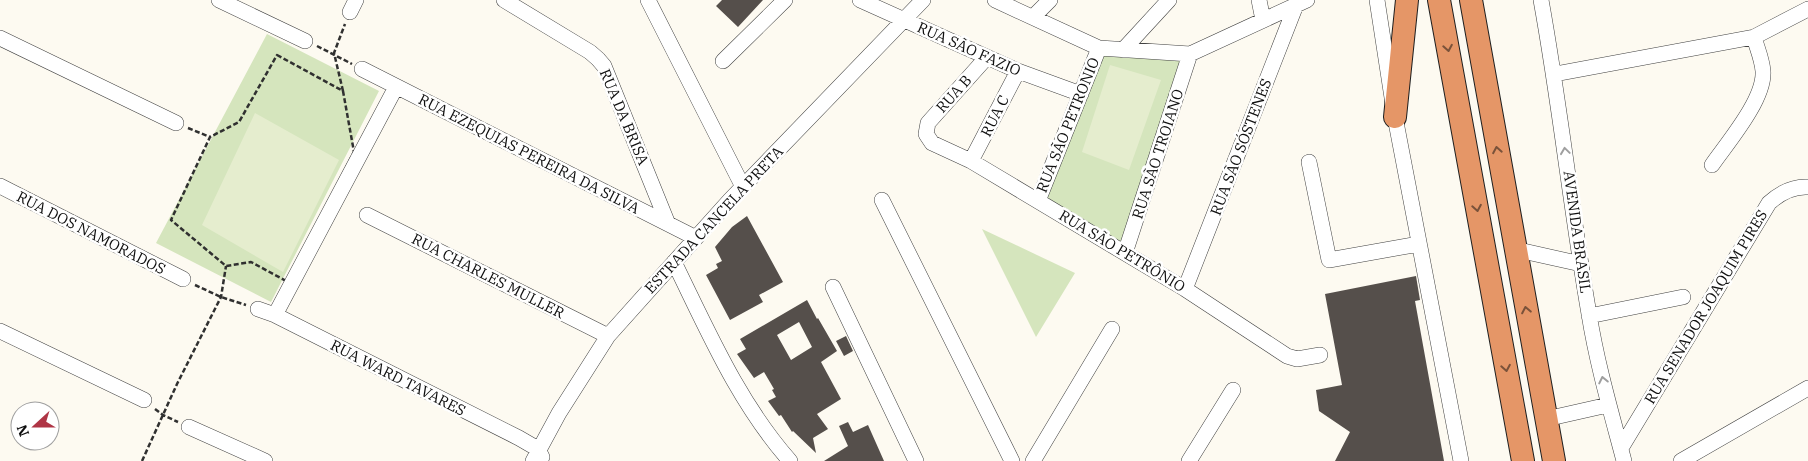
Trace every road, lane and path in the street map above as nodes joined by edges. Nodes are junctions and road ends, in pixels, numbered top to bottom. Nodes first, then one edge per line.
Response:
1 (219, 0) edge
2 (504, 0) edge
3 (648, 0) edge
4 (785, 0) edge
5 (860, 0) edge
6 (922, 0) edge
7 (995, 0) edge
8 (1050, 0) edge
9 (1169, 0) edge
10 (1259, 0) edge
11 (1377, 0) edge
12 (1407, 0) edge
13 (1439, 0) edge
14 (1470, 0) edge
15 (1541, 0) edge
16 (1302, 2) edge
17 (353, 6) edge
18 (1808, 9) edge
19 (1033, 17) junction
20 (903, 20) junction
21 (1263, 20) junction
22 (1754, 37) junction
23 (0, 38) edge
24 (305, 41) joint
25 (1099, 48) junction
26 (1123, 50) junction
27 (334, 53) junction
28 (1190, 54) junction
29 (987, 58) junction
30 (723, 60) dead end
31 (362, 69) joint
32 (1018, 71) junction
33 (1555, 74) junction
34 (396, 87) junction
35 (343, 91) junction
36 (1081, 94) junction
37 (1395, 117) junction
38 (176, 123) joint
39 (926, 134) joint
40 (210, 137) junction
41 (972, 161) junction
42 (1309, 162) dead end
43 (1712, 165) dead end
44 (0, 186) edge
45 (743, 187) junction
46 (1808, 187) edge
47 (882, 200) dead end
48 (1038, 201) junction
49 (367, 215) dead end
50 (668, 224) junction
51 (696, 238) junction
52 (1419, 244) junction
53 (1514, 249) junction
54 (1125, 253) junction
55 (674, 262) junction
56 (1581, 264) junction
57 (226, 266) junction
58 (183, 279) joint
59 (833, 287) dead end
60 (1186, 289) junction
61 (221, 297) junction
62 (1683, 297) dead end
63 (258, 309) joint
64 (276, 316) junction
65 (1589, 316) junction
66 (1112, 329) dead end
67 (0, 331) edge
68 (608, 336) junction
69 (1320, 355) dead end
70 (1808, 388) edge
71 (1233, 390) dead end
72 (144, 400) joint
73 (1608, 405) junction
74 (164, 415) junction
75 (1546, 419) junction
76 (188, 426) joint
77 (1623, 455) edge
78 (538, 457) edge
79 (142, 461) edge
80 (265, 461) edge
81 (790, 461) edge
82 (916, 461) edge
83 (1012, 461) edge
84 (1033, 461) edge
85 (1189, 461) edge
86 (1461, 461) edge
87 (1523, 461) edge
88 (1554, 461) edge
89 (1681, 461) edge

1 - 24 street
2 - 50 street, RUA DA BRISA
3 - 45 street
4 - 30 street
5 - 20 street, RUA SÃO FAZIO
6 - 20 street, ESTRADA CANCELA PRETA
7 - 19 street
8 - 19 street
9 - 26 street
10 - 21 street
11 - 37 street
12 - 37 highway
13 -> 87 highway
53 -> 14 highway
15 - 33 street, AVENIDA BRASIL
16 - 21 street
16 - 60 street, RUA SÃO SÓSTENES
17 - 27 path
18 - 22 street
19 - 25 street
20 - 29 street, RUA SÃO FAZIO
20 - 45 street, ESTRADA CANCELA PRETA
21 - 28 street
22 - 33 street
22 - 43 street
23 - 38 street
24 - 27 path
25 - 26 street
25 - 36 street, RUA SÃO PETRONIO
26 - 28 street
27 - 31 path
27 - 35 path
28 - 54 street, RUA SÃO TROIANO
29 - 32 street, RUA SÃO FAZIO
29 - 39 street, RUA B
31 - 34 street, RUA EZEQUIAS PEREIRA DA SILVA
32 - 36 street, RUA SÃO FAZIO
32 - 41 street, RUA C
56 -> 33 street, AVENIDA BRASIL
34 - 50 street, RUA EZEQUIAS PEREIRA DA SILVA
34 - 64 street
35 - 40 path
35 - 57 path
36 - 48 street, RUA SÃO PETRONIO
37 - 52 street
38 - 40 path
39 - 41 street, RUA SÃO PETRÔNIO
40 - 57 path
41 - 48 street, RUA SÃO PETRÔNIO
42 - 52 street
44 - 58 street, RUA DOS NAMORADOS
45 - 51 street, ESTRADA CANCELA PRETA
46 - 77 street, RUA SENADOR JOAQUIM PIRES
47 - 83 street
48 - 54 street, RUA SÃO PETRÔNIO
49 - 68 street, RUA CHARLES MULLER
50 - 51 street, RUA EZEQUIAS PEREIRA DA SILVA
51 - 55 street, ESTRADA CANCELA PRETA
52 - 86 street
53 - 56 street
75 -> 53 highway
54 - 60 street, RUA SÃO PETRÔNIO
55 - 68 street, ESTRADA CANCELA PRETA
55 - 81 street
56 - 65 street, AVENIDA BRASIL
57 - 61 path
58 - 61 path
59 - 82 street
60 - 69 street, RUA SÃO PETRÔNIO
61 - 63 path
61 - 74 path
62 - 65 street
63 - 64 street, RUA WARD TAVARES
64 - 78 street, RUA WARD TAVARES
73 -> 65 street, AVENIDA BRASIL
66 - 84 street
67 - 72 street
68 - 78 street, ESTRADA CANCELA PRETA
70 - 89 street
71 - 85 street
72 - 74 path
73 - 75 street
73 - 77 street, AVENIDA BRASIL
74 - 76 path
74 - 79 path
75 - 88 highway
76 - 80 street

